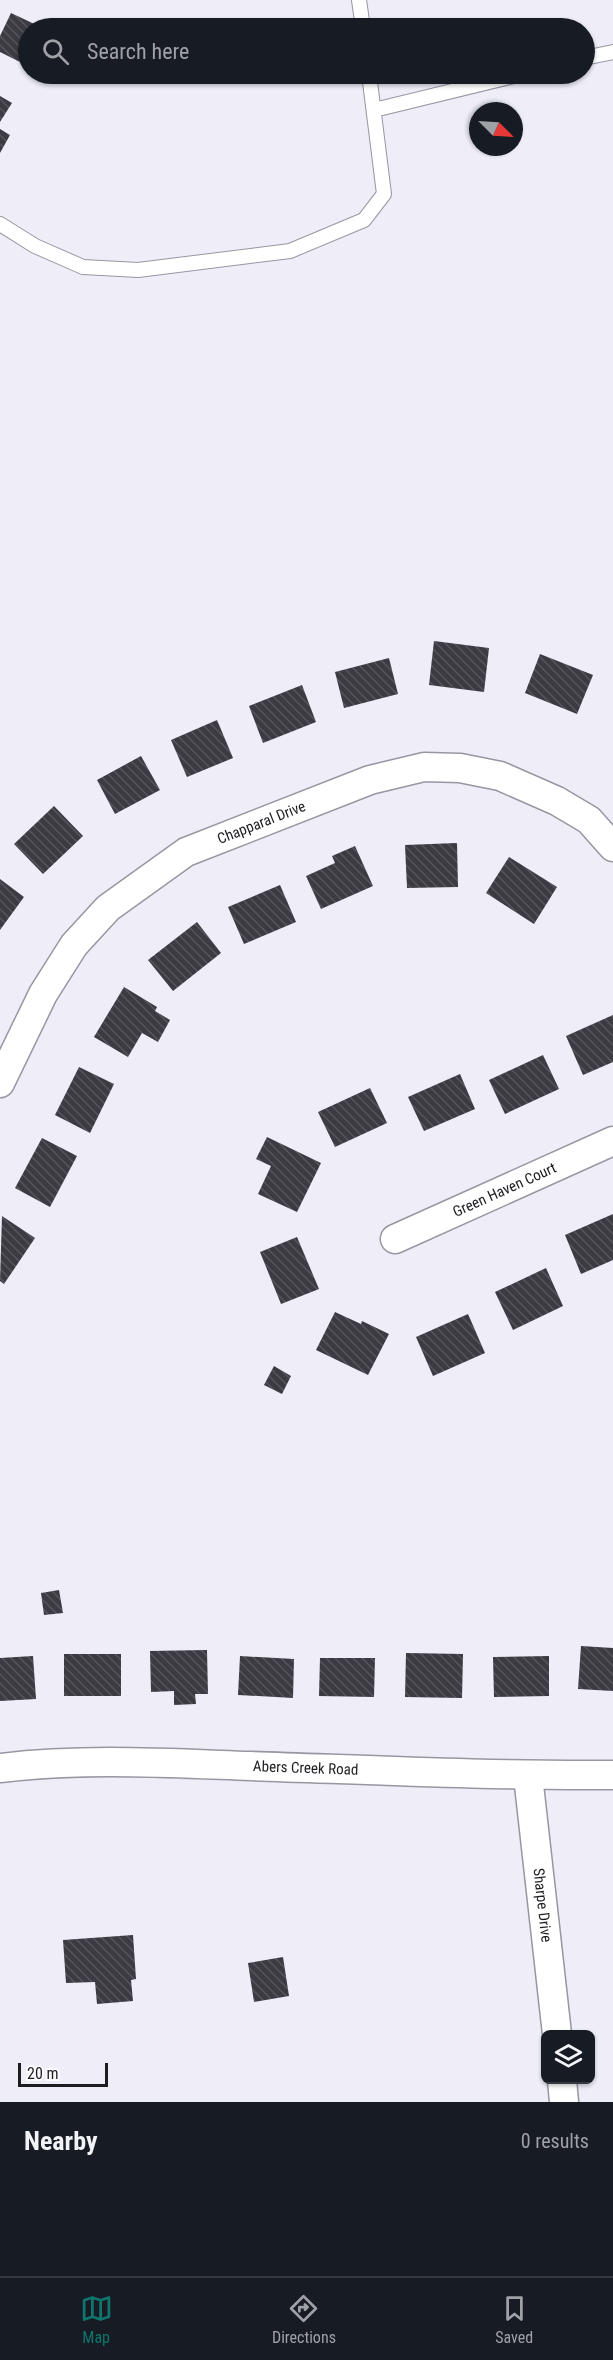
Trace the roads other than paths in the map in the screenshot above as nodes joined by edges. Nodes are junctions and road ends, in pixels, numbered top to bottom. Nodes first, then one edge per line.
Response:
1 (359, 0) edge
2 (362, 18) edge
3 (613, 52) edge
4 (595, 56) edge
5 (370, 84) edge
6 (481, 84) edge
7 (374, 110) junction
8 (0, 224) edge
9 (613, 847) edge
10 (0, 1083) edge
11 (613, 1141) edge
12 (395, 1239) dead end
13 (0, 1768) edge
14 (613, 1775) edge
15 (528, 1776) junction
16 (557, 2030) edge
17 (562, 2084) edge
18 (564, 2102) edge

1 - 2 lane
3 - 4 lane
5 - 7 lane
6 - 7 lane
7 - 8 lane
9 - 10 street, Chapparal Drive
11 - 12 street, Green Haven Court
13 - 15 street, Abers Creek Road
14 - 15 street, Abers Creek Road
15 - 16 street, Sharpe Drive
17 - 18 street

